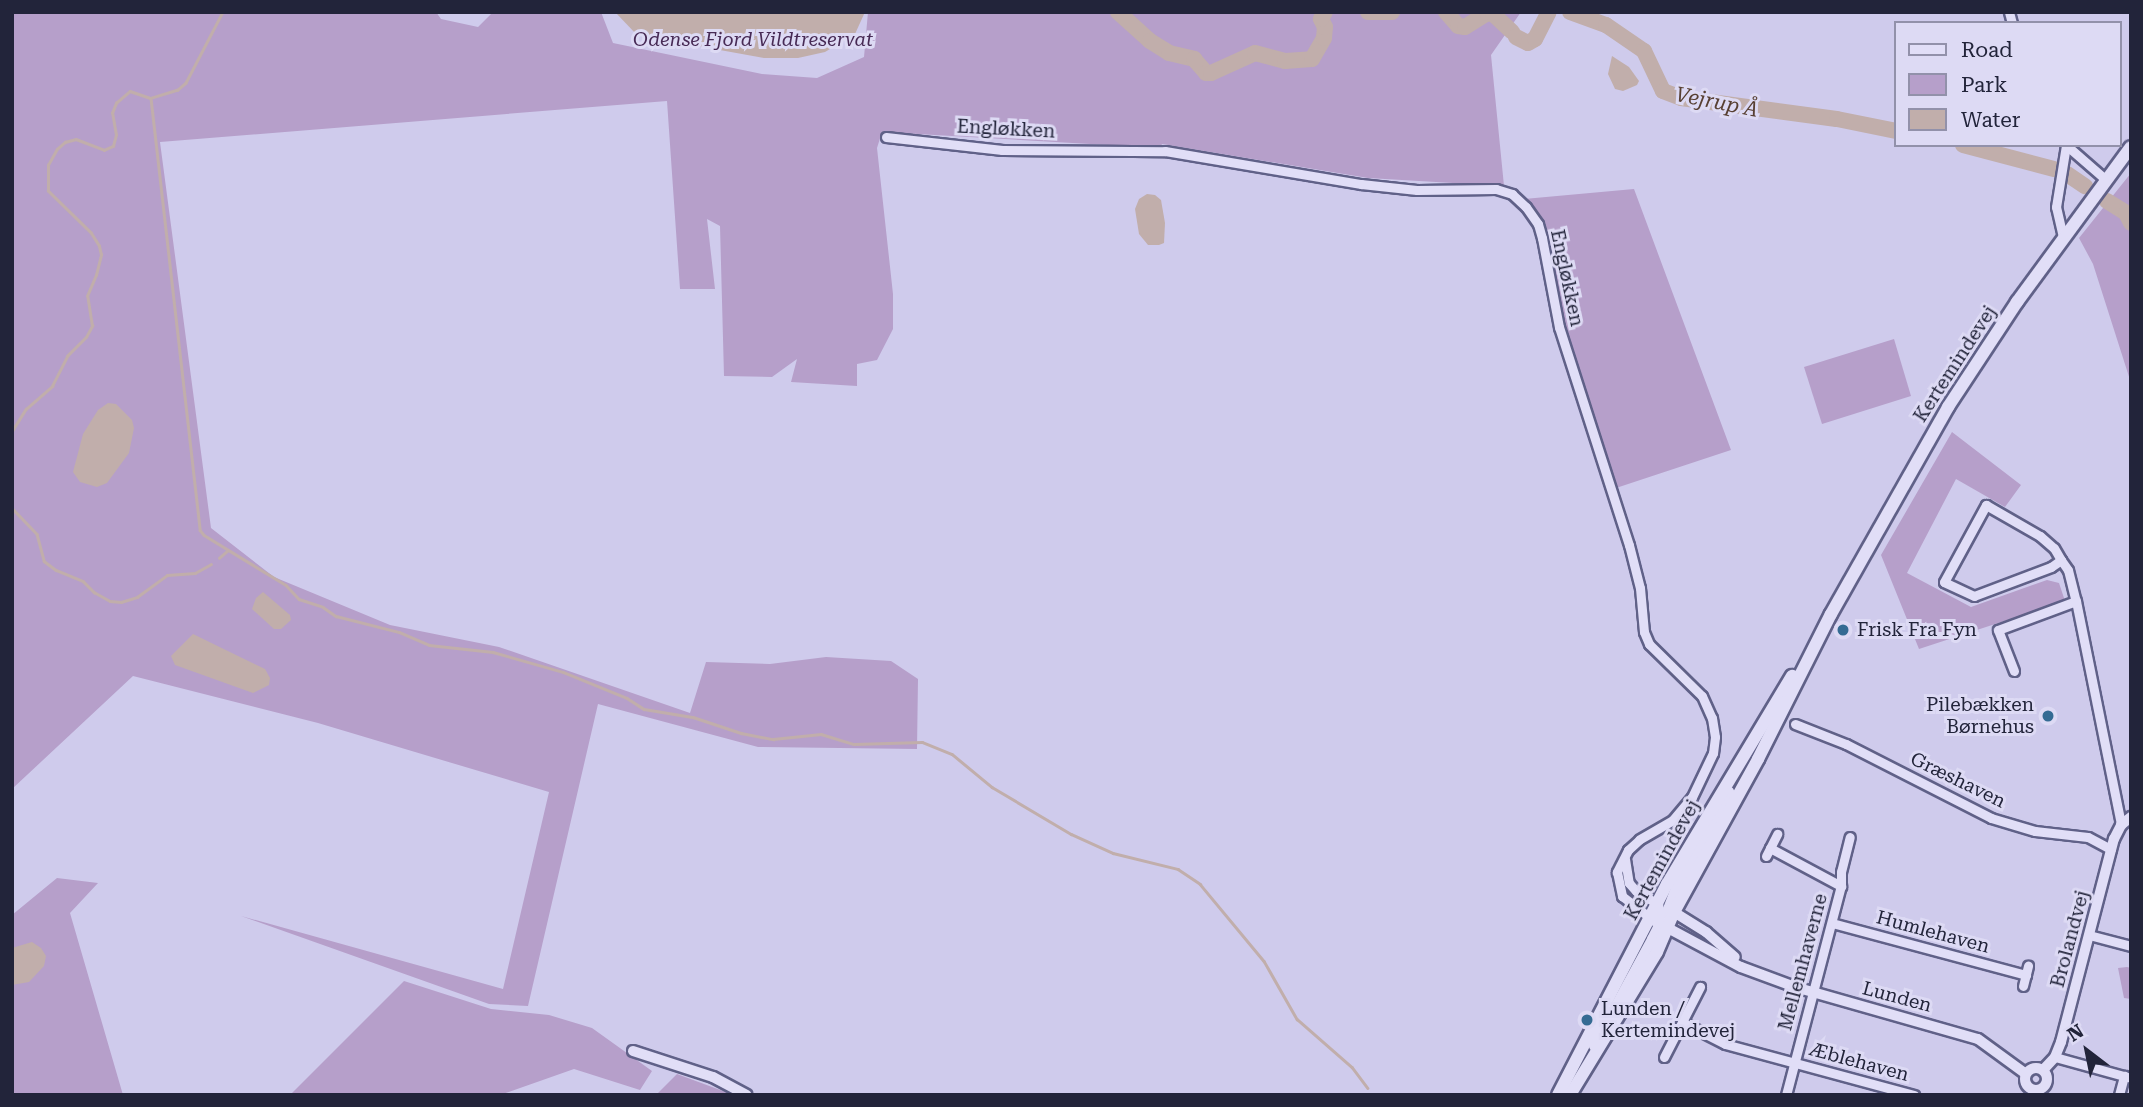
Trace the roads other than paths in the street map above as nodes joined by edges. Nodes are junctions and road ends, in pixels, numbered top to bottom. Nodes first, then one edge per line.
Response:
1 (886, 137) dead end
2 (2066, 147) edge
3 (2068, 147) edge
4 (2131, 147) edge
5 (2105, 179) junction
6 (2063, 237) junction
7 (2061, 560) junction
8 (2076, 601) junction
9 (1831, 614) junction
10 (2014, 671) dead end
11 (1795, 724) dead end
12 (2131, 817) edge
13 (2121, 825) junction
14 (1777, 834) dead end
15 (1850, 837) dead end
16 (2110, 849) junction
17 (1628, 850) junction
18 (1841, 886) junction
19 (1667, 908) junction
20 (1660, 923) junction
21 (1832, 923) junction
22 (2089, 935) junction
23 (2131, 946) edge
24 (1752, 968) junction
25 (2024, 986) dead end
26 (1700, 987) dead end
27 (1813, 993) junction
28 (1682, 1022) junction
29 (633, 1051) dead end
30 (1664, 1057) dead end
31 (2055, 1057) junction
32 (1795, 1063) junction
33 (2043, 1070) junction
34 (2025, 1074) junction
35 (2128, 1077) edge
36 (2036, 1093) edge
37 (747, 1095) edge
38 (1558, 1095) edge
39 (1570, 1095) edge
40 (1786, 1095) edge
41 (1914, 1095) edge
42 (2119, 1095) edge

1 - 17 street, Engløkken
2 - 6 street
3 - 5 street
4 - 5 main road, Kertemindevej
5 - 6 main road, Kertemindevej
6 - 9 main road, Kertemindevej
7 - 7 street
7 - 8 street
8 - 10 street
8 - 13 street
9 - 19 main road, Kertemindevej
9 - 19 main road, Kertemindevej
11 - 16 street, Græshaven
12 - 13 street, Brolandvej
13 - 16 street, Brolandvej
14 - 18 street
15 - 18 street, Mellemhaverne
16 - 22 street, Brolandvej
17 - 19 street
17 - 20 street
18 - 21 street, Mellemhaverne
19 - 20 main road, Kertemindevej
19 - 20 main road, Kertemindevej
19 - 24 street, Lunden
20 - 24 street, Lunden
20 - 38 main road, Kertemindevej
20 - 39 main road, Kertemindevej
21 - 25 street, Humlehaven
21 - 27 street, Mellemhaverne
22 - 23 street
22 - 31 street, Brolandvej
24 - 27 street, Lunden
26 - 28 street
27 - 32 street, Mellemhaverne
27 - 34 street, Lunden
28 - 30 street
28 - 32 street, Æblehaven
29 - 37 street
31 - 33 street, Brolandvej
31 - 35 street
32 - 40 street, Mellemhaverne
32 - 41 street, Æblehaven
33 - 34 street
33 - 36 street
34 - 36 street
35 - 42 street

